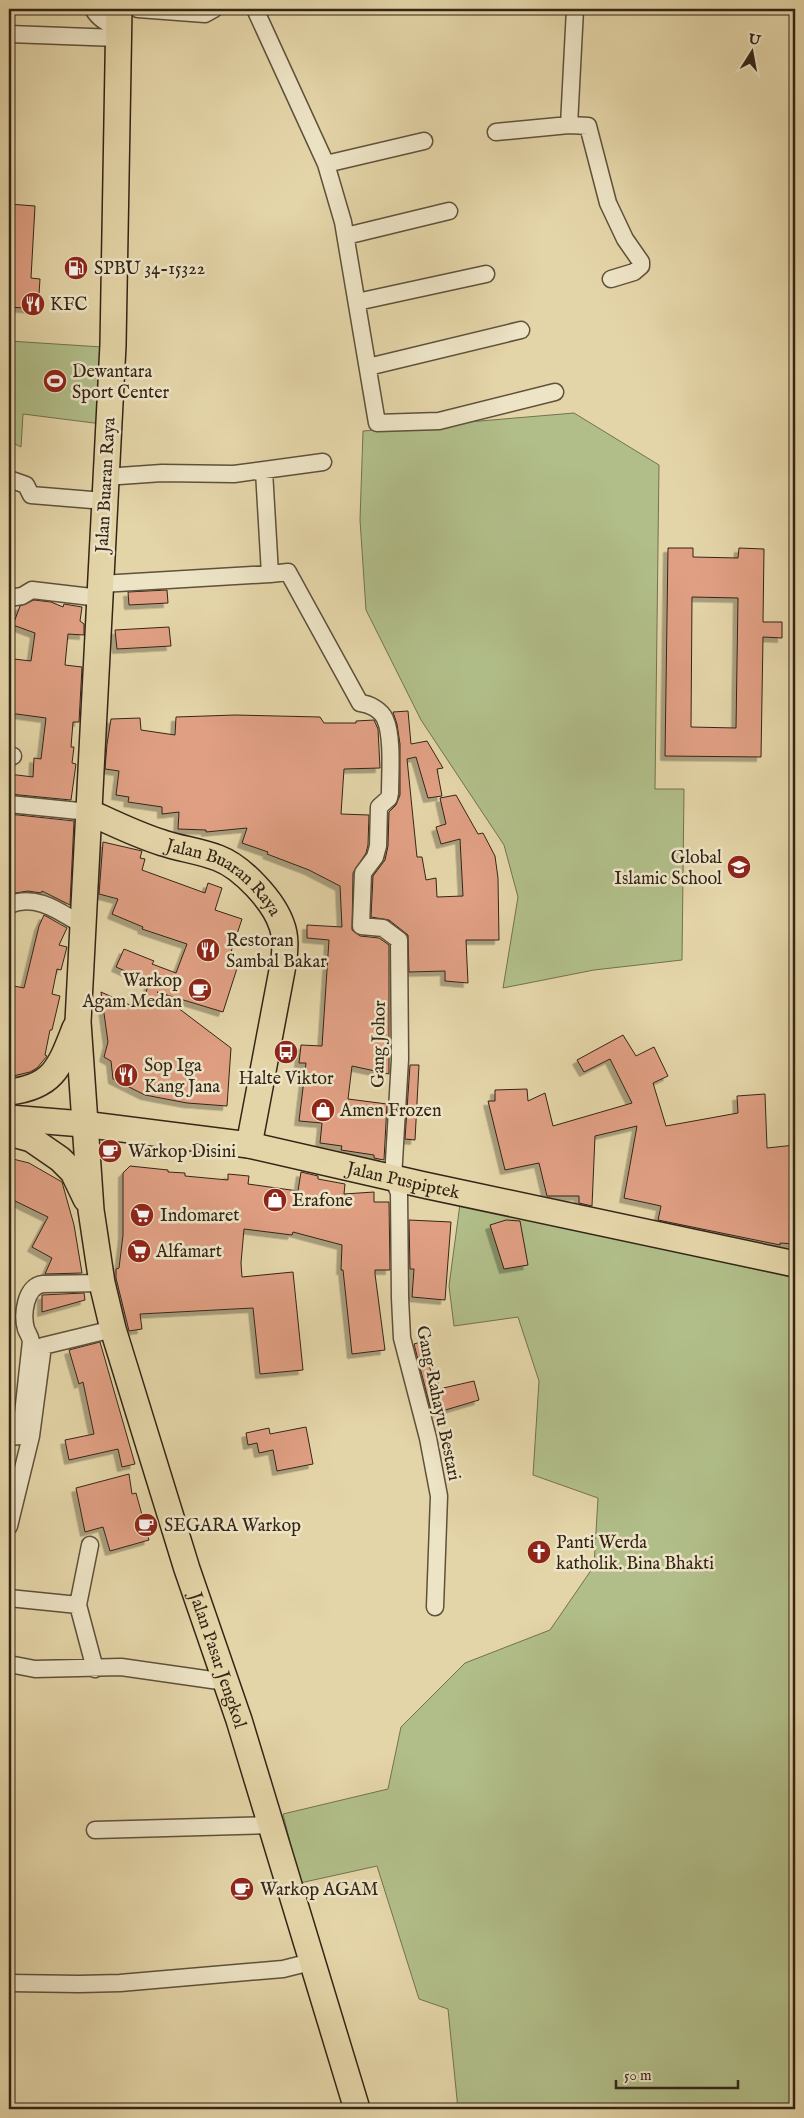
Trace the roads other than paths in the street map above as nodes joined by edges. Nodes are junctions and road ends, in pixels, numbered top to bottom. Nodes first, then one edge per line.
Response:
1 (93, 9) edge
2 (138, 9) edge
3 (214, 9) edge
4 (255, 9) edge
5 (575, 9) edge
6 (118, 25) edge
7 (9, 34) edge
8 (569, 125) junction
9 (496, 132) dead end
10 (424, 140) dead end
11 (326, 164) junction
12 (449, 211) dead end
13 (346, 236) junction
14 (486, 274) dead end
15 (611, 279) dead end
16 (357, 302) junction
17 (521, 330) dead end
18 (368, 367) junction
19 (554, 392) dead end
20 (322, 462) dead end
21 (264, 471) junction
22 (9, 480) edge
23 (104, 489) junction
24 (270, 574) junction
25 (100, 591) junction
26 (9, 598) edge
27 (9, 804) edge
28 (89, 812) junction
29 (116, 825) junction
30 (87, 843) junction
31 (9, 905) edge
32 (84, 926) junction
33 (78, 1022) junction
34 (9, 1092) edge
35 (9, 1118) edge
36 (83, 1124) junction
37 (9, 1134) edge
38 (249, 1145) junction
39 (393, 1178) junction
40 (91, 1210) junction
41 (795, 1264) edge
42 (102, 1283) junction
43 (113, 1329) junction
44 (9, 1437) edge
45 (13, 1498) edge
46 (9, 1526) edge
47 (90, 1545) dead end
48 (9, 1598) edge
49 (78, 1605) junction
50 (436, 1607) dead end
51 (9, 1664) edge
52 (95, 1669) junction
53 (226, 1682) junction
54 (270, 1825) junction
55 (96, 1830) dead end
56 (311, 1962) junction
57 (9, 1983) edge
58 (357, 2109) edge

1 - 6 street
2 - 3 street
4 - 11 street
5 - 8 street
6 - 7 street
6 - 23 main road, Jalan Buaran Raya
8 - 9 street
8 - 15 street
10 - 11 street
11 - 13 street
12 - 13 street
13 - 16 street
14 - 16 street
16 - 18 street
17 - 18 street
18 - 19 street
20 - 21 street
21 - 23 street
21 - 24 street
22 - 23 street
23 - 25 main road, Jalan Buaran Raya
24 - 25 street
24 - 39 street, Gang Johor
25 - 26 street
25 - 28 main road, Jalan Buaran Raya
27 - 28 street
28 - 29 main road, Jalan Buaran Raya
28 - 30 main road, Jalan Buaran Raya
29 - 30 main road
29 - 38 main road, Jalan Buaran Raya
30 - 32 main road, Jalan Buaran Raya
31 - 32 street
32 - 33 main road, Jalan Buaran Raya
33 - 34 main road
33 - 36 main road, Jalan Buaran Raya
35 - 36 main road, Jalan Puspiptek
36 - 38 main road, Jalan Puspiptek
36 - 40 main road, Jalan Buaran Raya
37 - 40 main road
38 - 39 main road, Jalan Puspiptek
39 - 41 main road, Jalan Puspiptek
39 - 50 street, Gang Rahayu Bestari
40 - 42 main road, Jalan Pasar Jengkol
42 - 43 main road, Jalan Pasar Jengkol
42 - 44 street
43 - 45 street
43 - 53 main road, Jalan Pasar Jengkol
45 - 46 street
47 - 49 street
48 - 49 street
49 - 52 street
51 - 52 street
52 - 53 street
53 - 54 main road, Jalan Pasar Jengkol
54 - 55 street
54 - 56 main road, Jalan Pasar Jengkol
56 - 57 street
56 - 58 main road, Jalan Pasar Jengkol

